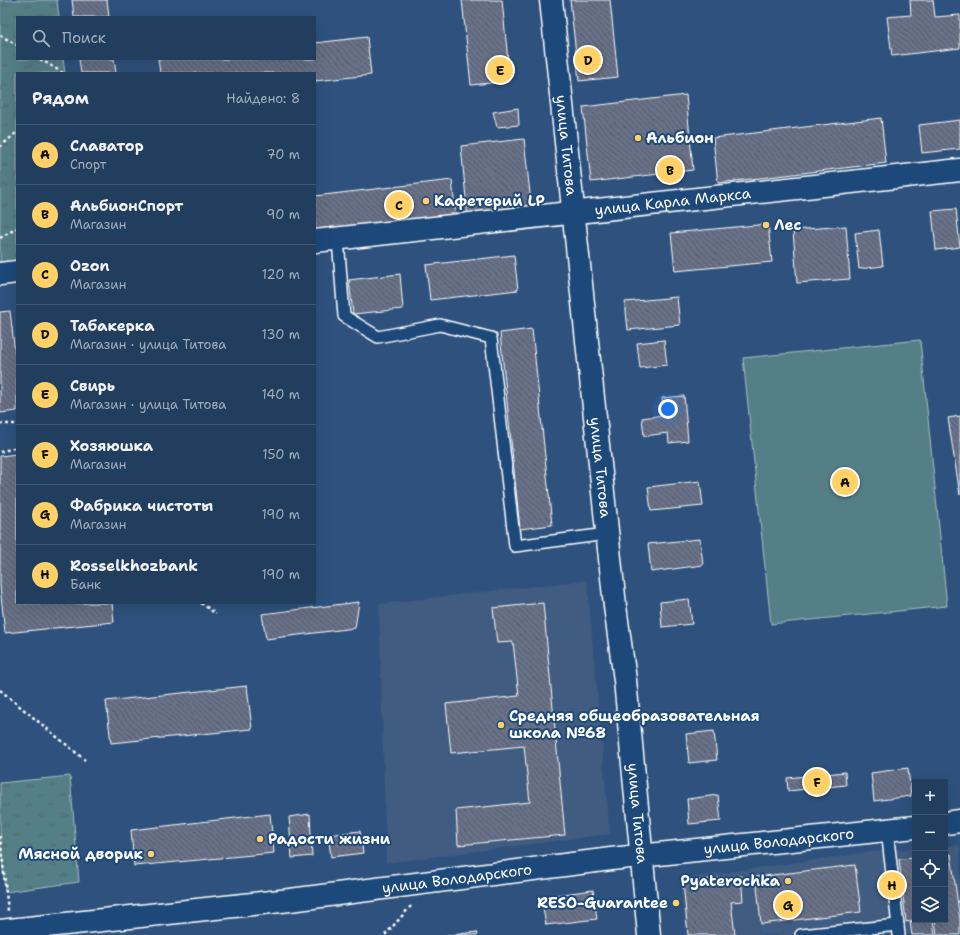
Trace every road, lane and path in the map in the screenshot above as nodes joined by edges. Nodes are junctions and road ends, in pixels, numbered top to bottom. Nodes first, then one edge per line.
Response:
1 (550, 0) edge
2 (0, 35) edge
3 (16, 44) edge
4 (42, 60) edge
5 (61, 72) edge
6 (16, 133) edge
7 (0, 147) edge
8 (960, 170) edge
9 (572, 212) junction
10 (16, 229) edge
11 (0, 238) edge
12 (338, 239) junction
13 (316, 241) edge
14 (16, 272) edge
15 (0, 274) edge
16 (0, 424) edge
17 (16, 424) edge
18 (16, 447) edge
19 (0, 452) edge
20 (607, 534) junction
21 (202, 604) edge
22 (216, 614) dead end
23 (0, 690) edge
24 (85, 760) dead end
25 (960, 822) edge
26 (948, 823) edge
27 (912, 827) edge
28 (887, 830) junction
29 (0, 836) edge
30 (642, 856) junction
31 (433, 881) junction
32 (5, 930) edge
33 (898, 930) edge
34 (385, 935) edge
35 (649, 935) edge
36 (801, 935) edge

1 - 9 street, улица Титова
2 - 3 path
4 - 5 path
6 - 7 path
8 - 9 street, улица Карла Маркса
9 - 12 street, улица Карла Маркса
9 - 20 street, улица Титова
10 - 11 path
12 - 13 street, улица Карла Маркса
12 - 20 lane
14 - 15 street
16 - 17 path
18 - 19 path
20 - 30 street, улица Титова
21 - 22 path
23 - 24 path
25 - 26 street
27 - 28 street, улица Володарского
28 - 30 street, улица Володарского
28 - 33 lane
29 - 32 path
30 - 31 street, улица Володарского
30 - 35 street, улица Титова
31 - 32 street, улица Володарского
31 - 34 path
33 - 36 lane

